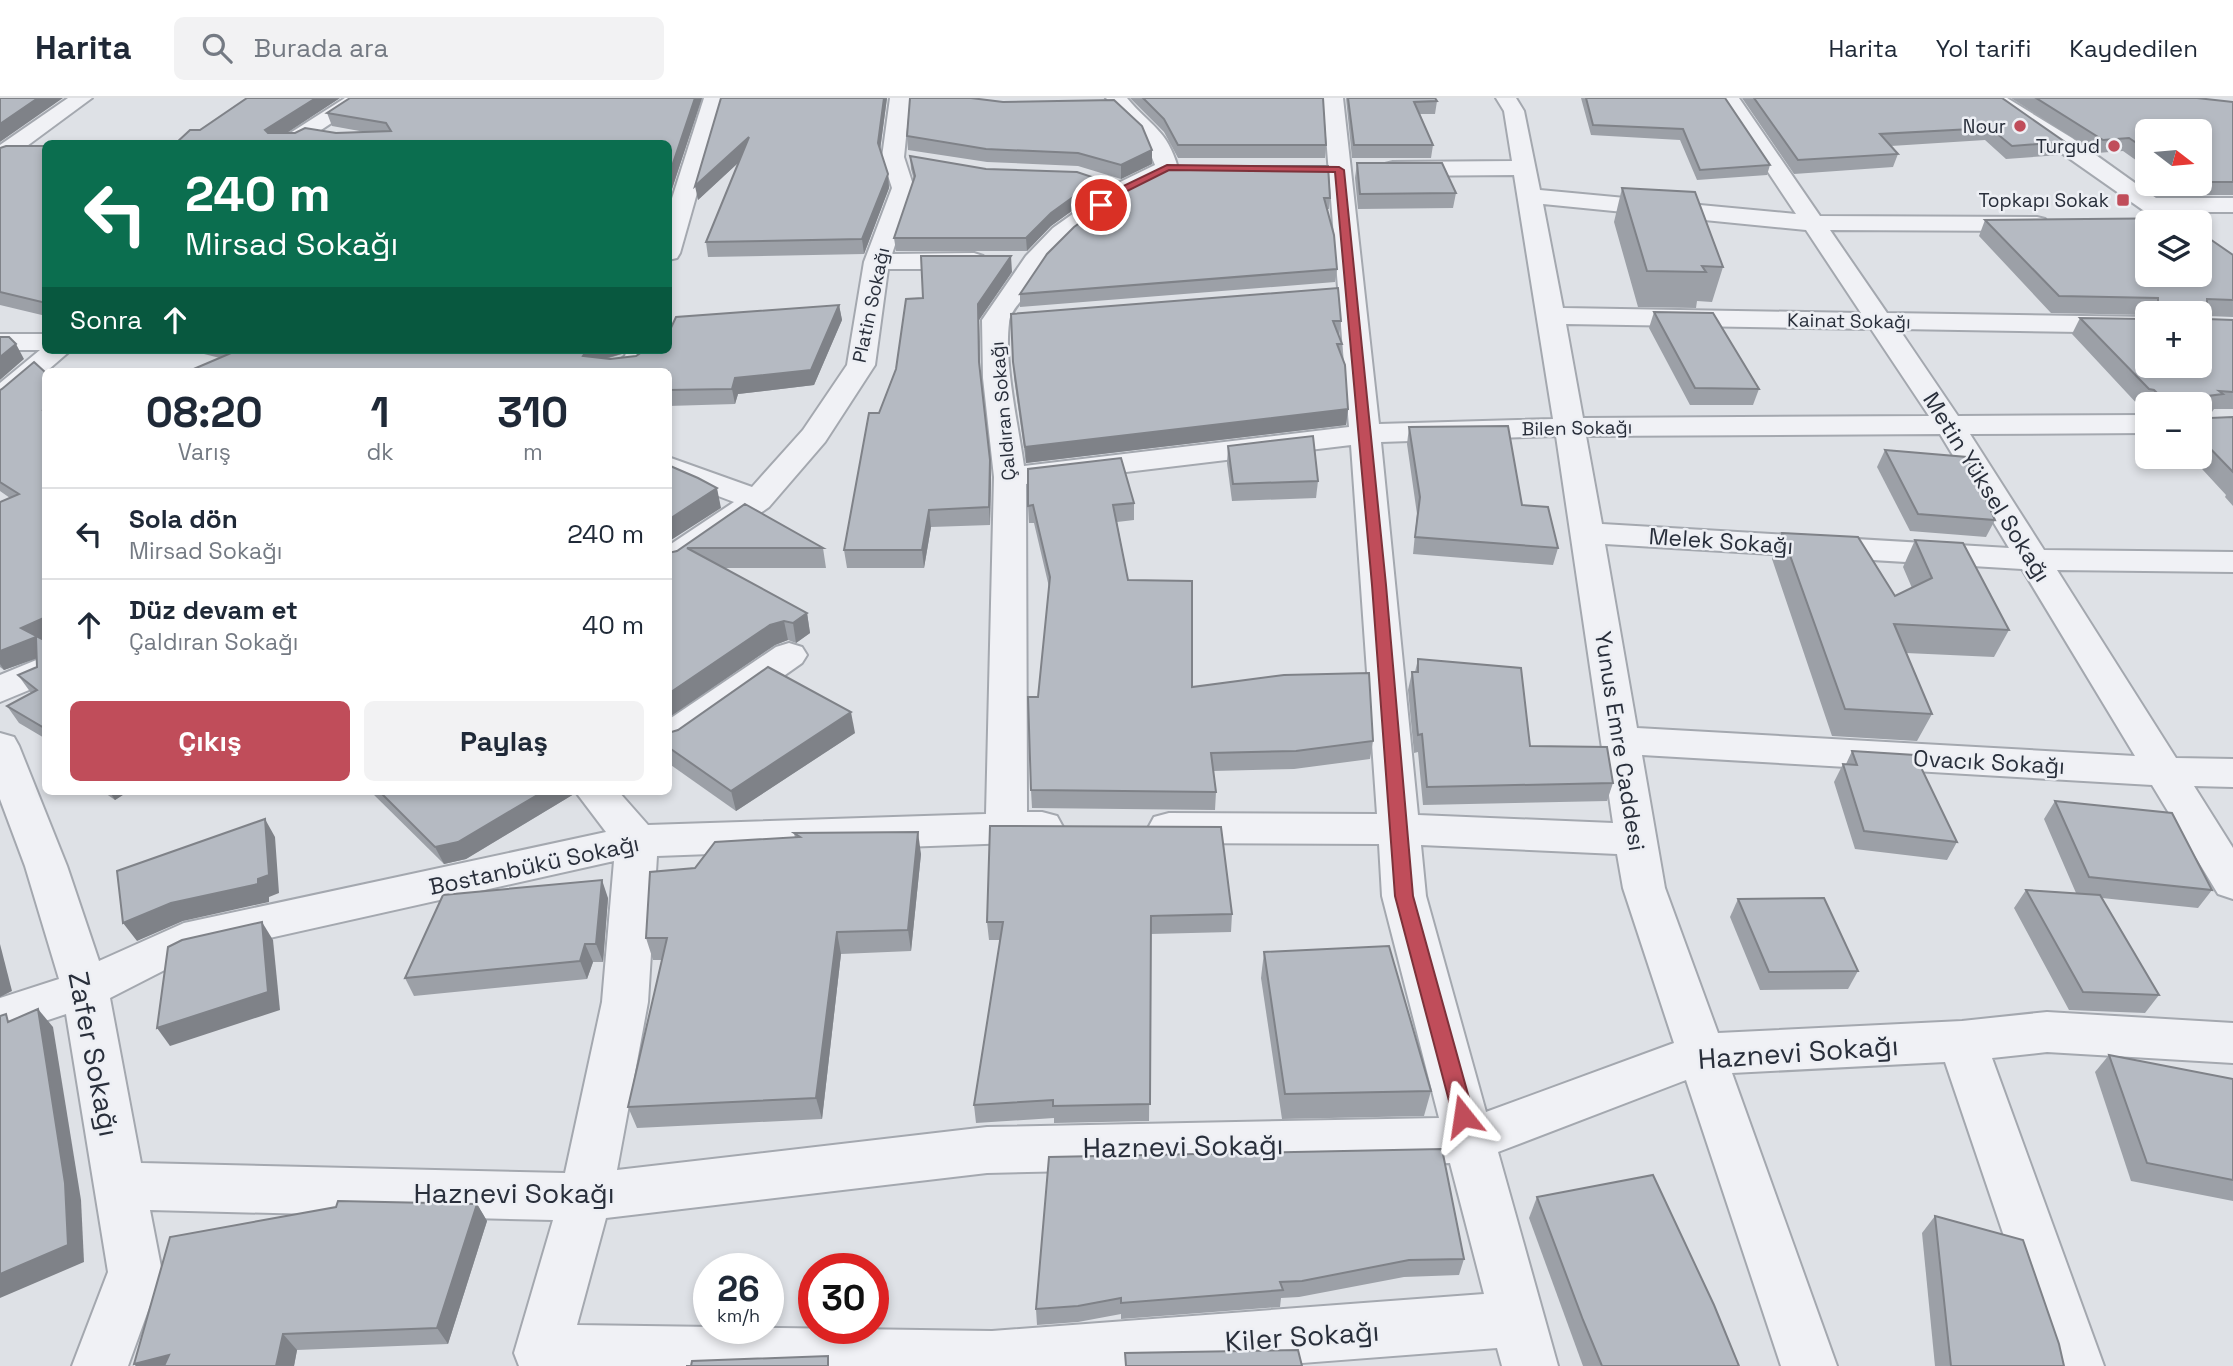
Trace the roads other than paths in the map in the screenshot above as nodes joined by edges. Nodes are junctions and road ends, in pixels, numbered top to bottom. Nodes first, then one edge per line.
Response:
1 (82, 98) edge
2 (359, 98) edge
3 (714, 98) edge
4 (900, 98) edge
5 (1333, 98) edge
6 (1506, 98) edge
7 (1729, 98) edge
8 (1993, 98) edge
9 (1111, 102) edge
10 (305, 131) junction
11 (331, 135) edge
12 (290, 140) edge
13 (0, 155) edge
14 (1326, 169) junction
15 (1527, 182) junction
16 (677, 190) edge
17 (2233, 205) edge
18 (2135, 210) edge
19 (2199, 210) edge
20 (1812, 223) junction
21 (2063, 224) edge
22 (672, 225) edge
23 (1013, 261) junction
24 (877, 262) junction
25 (1551, 316) junction
26 (1879, 322) junction
27 (2135, 326) edge
28 (0, 342) edge
29 (42, 342) edge
30 (52, 354) edge
31 (632, 360) edge
32 (612, 368) edge
33 (0, 397) edge
34 (2135, 424) edge
35 (1570, 427) junction
36 (1951, 427) junction
37 (1363, 434) junction
38 (672, 468) edge
39 (1010, 477) junction
40 (758, 500) junction
41 (1587, 533) junction
42 (672, 559) edge
43 (2034, 560) junction
44 (2233, 562) edge
45 (789, 655) dead end
46 (42, 670) edge
47 (0, 690) edge
48 (672, 736) edge
49 (1620, 740) junction
50 (0, 746) edge
51 (2165, 772) junction
52 (2233, 773) edge
53 (598, 795) edge
54 (1006, 826) junction
55 (1073, 827) edge
56 (1128, 827) edge
57 (1398, 829) junction
58 (1635, 839) junction
59 (637, 841) junction
60 (2233, 883) edge
61 (85, 989) junction
62 (0, 1017) edge
63 (1962, 1041) junction
64 (2233, 1043) edge
65 (1700, 1055) junction
66 (1470, 1140) junction
67 (120, 1186) junction
68 (586, 1197) junction
69 (1523, 1343) edge
70 (100, 1366) edge
71 (1809, 1366) edge
72 (2076, 1366) edge

1 - 13 street
2 - 10 street
3 - 16 street
4 - 24 street, Platin Sokağı
5 - 14 street
6 - 15 street, Yunus Emre Caddesi
7 - 20 street, Metin Yüksel Sokağı
8 - 18 street
9 - 23 street, Çaldıran Sokağı
10 - 11 street
10 - 12 street
14 - 15 street
14 - 37 street
15 - 20 street
15 - 25 street, Yunus Emre Caddesi
16 - 22 street
17 - 19 street
20 - 21 street
20 - 26 street, Metin Yüksel Sokağı
23 - 24 street
23 - 39 street, Çaldıran Sokağı
24 - 40 street, Platin Sokağı
25 - 26 street, Kainat Sokağı
25 - 35 street, Yunus Emre Caddesi
26 - 27 street, Kainat Sokağı
26 - 36 street, Metin Yüksel Sokağı
28 - 29 street
30 - 33 street
31 - 32 street
34 - 36 street, Bilen Sokağı
35 - 36 street, Bilen Sokağı
35 - 37 street, Bilen Sokağı
35 - 41 street, Yunus Emre Caddesi
36 - 43 street, Metin Yüksel Sokağı
37 - 39 street, Bilen Sokağı
37 - 57 street
38 - 40 street
39 - 54 street, Çaldıran Sokağı
40 - 42 street, Platin Sokağı
41 - 43 street, Melek Sokağı
41 - 49 street, Yunus Emre Caddesi
43 - 44 street, Melek Sokağı
43 - 51 street, Metin Yüksel Sokağı
45 - 48 street
46 - 47 street
49 - 51 street, Ovacık Sokağı
49 - 58 street, Yunus Emre Caddesi
50 - 61 street, Zafer Sokağı
51 - 52 street, Ovacık Sokağı
51 - 60 street, Metin Yüksel Sokağı
53 - 59 street
54 - 55 street, Bostanbükü Sokağı
54 - 59 street, Bostanbükü Sokağı
56 - 57 street
57 - 58 street
57 - 66 street
58 - 65 street, Yunus Emre Caddesi
59 - 61 street, Bostanbükü Sokağı
59 - 68 street
61 - 62 street, Bostanbükü Sokağı
61 - 67 street, Zafer Sokağı
63 - 64 street, Haznevi Sokağı
63 - 65 street, Haznevi Sokağı
63 - 72 street
65 - 66 street, Haznevi Sokağı
65 - 71 street, Yunus Emre Caddesi
66 - 68 street, Haznevi Sokağı
66 - 69 street
67 - 68 street, Haznevi Sokağı
67 - 70 street, Zafer Sokağı
68 - 69 street, Kiler Sokağı

